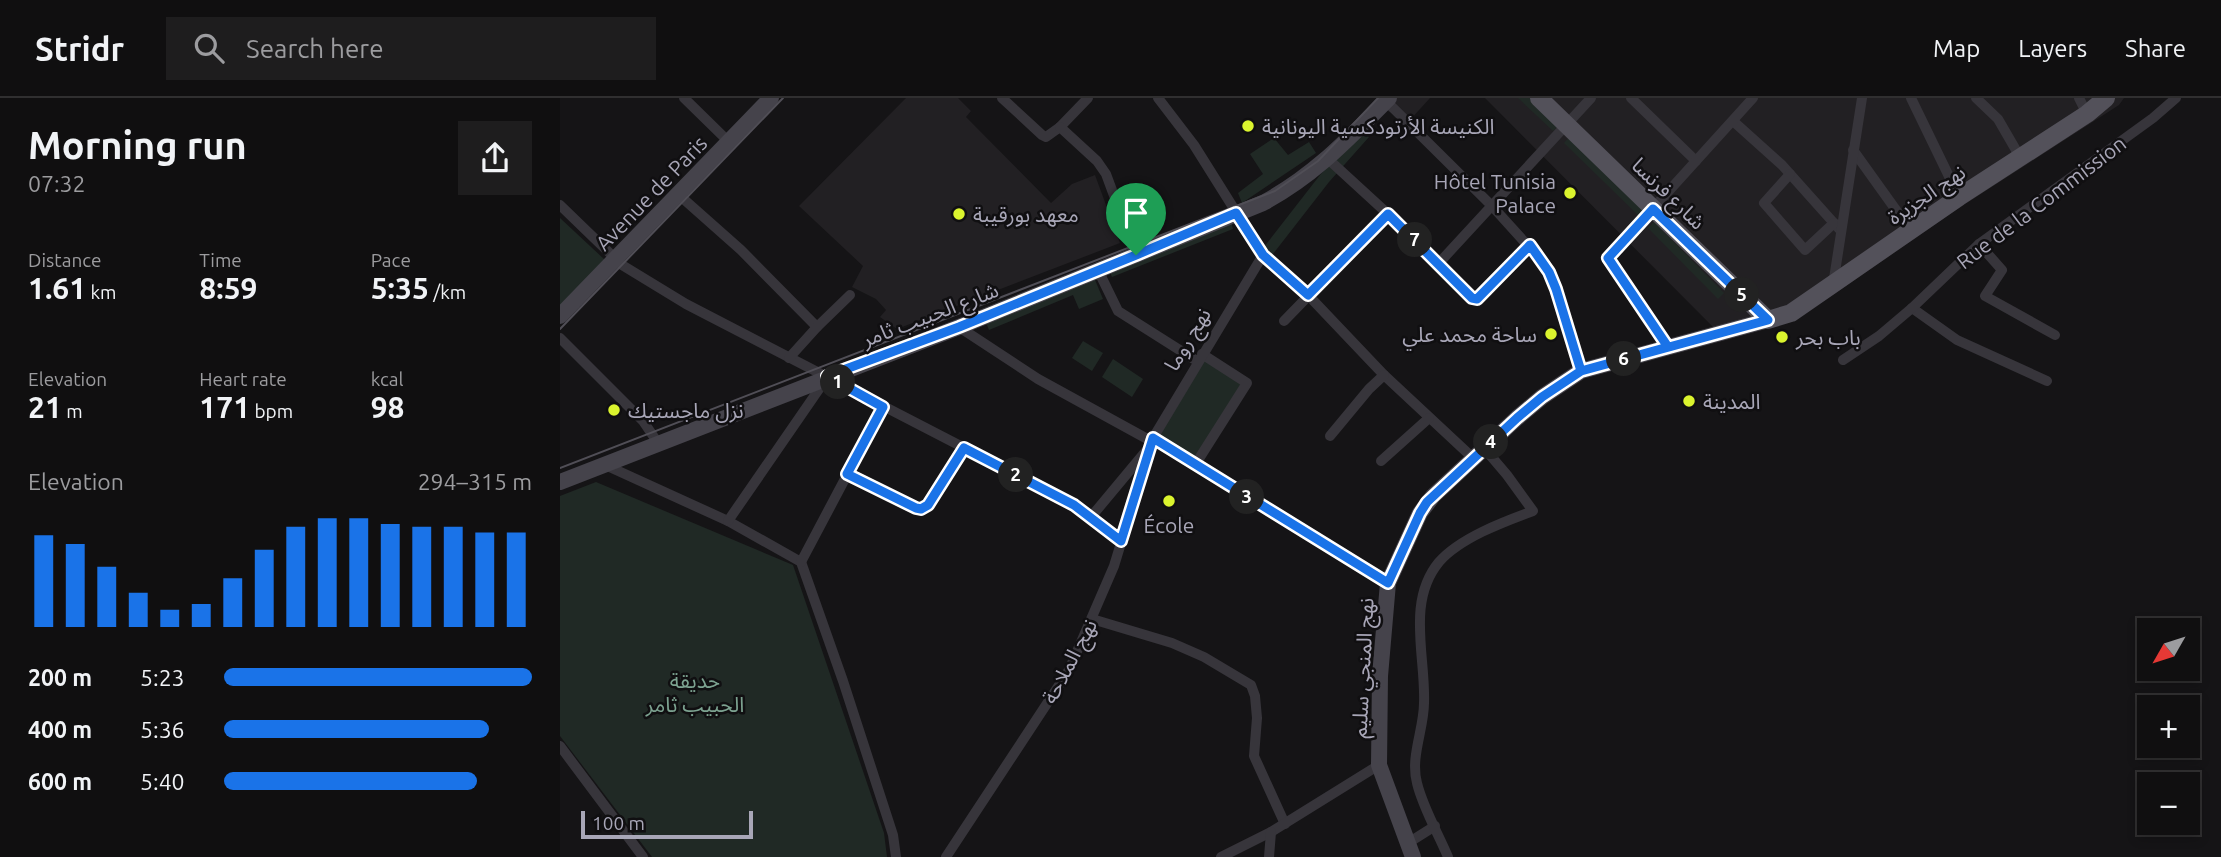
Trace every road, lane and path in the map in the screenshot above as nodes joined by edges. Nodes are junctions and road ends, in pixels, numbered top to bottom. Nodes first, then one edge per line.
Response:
1 (684, 98) edge
2 (771, 98) edge
3 (1002, 98) edge
4 (1088, 98) edge
5 (1158, 98) edge
6 (1539, 98) edge
7 (1591, 98) edge
8 (1631, 98) edge
9 (1753, 98) edge
10 (1861, 98) edge
11 (1911, 98) edge
12 (2106, 98) edge
13 (2176, 98) edge
14 (1387, 99) edge
15 (1978, 99) edge
16 (2083, 106) edge
17 (1733, 121) junction
18 (1566, 124) junction
19 (1060, 127) junction
20 (729, 142) junction
21 (1853, 150) junction
22 (2020, 157) junction
23 (1328, 159) junction
24 (1696, 161) junction
25 (1790, 174) junction
26 (679, 195) junction
27 (1959, 197) junction
28 (560, 205) edge
29 (1492, 206) junction
30 (1653, 209) junction
31 (1236, 213) junction
32 (1388, 214) junction
33 (1838, 227) junction
34 (1911, 231) junction
35 (1979, 244) junction
36 (1530, 245) junction
37 (1136, 255) junction
38 (1263, 255) junction
39 (615, 259) junction
40 (1439, 263) junction
41 (1098, 270) junction
42 (1833, 285) junction
43 (850, 295) dead end
44 (1308, 295) junction
45 (1912, 308) junction
46 (560, 316) edge
47 (1768, 320) junction
48 (1284, 321) dead end
49 (817, 327) junction
50 (959, 327) junction
51 (2054, 335) dead end
52 (560, 338) edge
53 (1668, 347) junction
54 (1200, 357) junction
55 (789, 358) junction
56 (1843, 360) dead end
57 (1581, 371) junction
58 (1384, 375) junction
59 (827, 376) junction
60 (2047, 381) dead end
61 (883, 407) junction
62 (1429, 418) junction
63 (1330, 436) dead end
64 (1151, 442) junction
65 (658, 443) junction
66 (964, 448) junction
67 (1478, 453) junction
68 (1381, 461) dead end
69 (603, 464) junction
70 (1195, 465) junction
71 (847, 474) junction
72 (560, 482) edge
73 (1091, 517) junction
74 (728, 521) junction
75 (1121, 541) junction
76 (801, 562) junction
77 (1388, 583) junction
78 (1092, 619) junction
79 (560, 746) edge
80 (1379, 765) junction
81 (1285, 824) junction
82 (1435, 826) junction
83 (1271, 832) junction
84 (1411, 850) edge
85 (643, 857) edge
86 (896, 857) edge
87 (946, 857) edge
88 (1221, 857) edge
89 (1269, 857) edge
90 (1448, 857) edge

1 - 20 street
2 - 20 main road, Avenue de Paris
3 - 19 street
4 - 19 street
5 - 31 street
6 - 18 main road, شارع فرنسا
7 - 18 street
8 - 24 street
9 - 17 street
10 - 21 street
11 - 27 street
12 - 16 main road, نهج الجزيرة
13 - 35 street, Rue de la Commission
14 - 23 main road
14 - 29 street
15 - 22 street
16 - 22 main road, نهج الجزيرة
17 - 24 street
17 - 25 street
18 - 29 street
18 - 30 main road, شارع فرنسا
19 - 37 street
20 - 26 main road, Avenue de Paris
21 - 33 street
21 - 34 street
22 - 27 main road, نهج الجزيرة
23 - 31 main road
23 - 32 street
24 - 30 street
25 - 33 street
25 - 33 street
26 - 39 main road, Avenue de Paris
26 - 49 street
27 - 34 main road, نهج الجزيرة
28 - 39 street
29 - 36 street
29 - 40 street
30 - 47 main road, شارع فرنسا
30 - 53 street
31 - 37 main road, شارع الحبيب ثامر
31 - 38 street
32 - 40 street
32 - 44 street
33 - 42 street
34 - 42 main road, نهج الجزيرة
35 - 45 street, Rue de la Commission
35 - 51 street
36 - 40 street
36 - 57 street
37 - 41 main road, شارع الحبيب ثامر
38 - 44 street
38 - 54 street, نهج روما
39 - 46 main road, Avenue de Paris
39 - 55 street
41 - 50 main road, شارع الحبيب ثامر
41 - 54 street
42 - 47 main road, نهج الجزيرة
43 - 49 street
44 - 48 street
44 - 58 street
45 - 56 street, Rue de la Commission
45 - 60 street
47 - 53 main road, نهج المنجي سليم
49 - 55 street
50 - 59 main road, شارع الحبيب ثامر
50 - 64 street
52 - 65 street
53 - 57 main road, نهج المنجي سليم
54 - 64 street, نهج روما
54 - 70 street
55 - 59 street
57 - 67 main road, نهج المنجي سليم
58 - 62 street
58 - 63 street
59 - 61 street
59 - 65 main road, شارع الحبيب ثامر
59 - 74 street
61 - 66 street
61 - 71 street
62 - 67 street
62 - 68 street
64 - 70 street
64 - 73 street
64 - 75 street, نهج الملاحة
65 - 69 main road, شارع الحبيب ثامر
66 - 71 street
66 - 73 street
67 - 77 main road, نهج المنجي سليم
67 - 82 street
69 - 72 main road, شارع الحبيب ثامر
69 - 74 street
70 - 77 street
71 - 76 street
73 - 75 street
74 - 76 street
75 - 78 street, نهج الملاحة
76 - 86 street
77 - 80 main road, نهج المنجي سليم
78 - 81 street
78 - 87 street, نهج الملاحة
79 - 85 street
80 - 81 street
80 - 84 main road, نهج المنجي سليم
81 - 83 street
82 - 84 street
82 - 90 street
83 - 88 street
83 - 89 street

